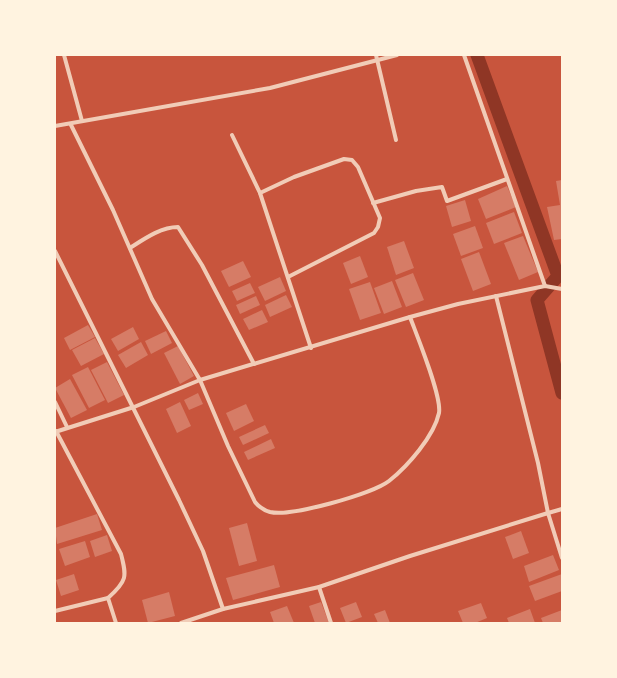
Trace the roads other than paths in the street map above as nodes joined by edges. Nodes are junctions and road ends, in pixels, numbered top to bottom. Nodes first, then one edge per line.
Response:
1 (64, 55) edge
2 (376, 55) edge
3 (396, 55) edge
4 (464, 55) edge
5 (376, 60) junction
6 (82, 122) junction
7 (70, 125) junction
8 (55, 126) edge
9 (232, 135) dead end
10 (396, 140) dead end
11 (507, 178) junction
12 (260, 193) junction
13 (373, 203) junction
14 (130, 248) junction
15 (55, 252) edge
16 (288, 277) junction
17 (546, 286) junction
18 (562, 289) edge
19 (496, 296) junction
20 (410, 317) junction
21 (311, 348) junction
22 (254, 364) junction
23 (200, 380) junction
24 (55, 402) edge
25 (134, 406) junction
26 (67, 427) junction
27 (55, 431) edge
28 (562, 509) edge
29 (548, 513) junction
30 (562, 558) edge
31 (318, 587) junction
32 (108, 598) junction
33 (223, 609) junction
34 (55, 611) edge
35 (116, 623) edge
36 (181, 623) edge
37 (331, 623) edge

1 - 6 street
2 - 5 street
3 - 5 street
4 - 11 street
5 - 6 street
5 - 10 street
6 - 7 street
7 - 8 street
7 - 14 street
9 - 12 street
11 - 13 street
11 - 17 street
12 - 13 street
12 - 16 street
13 - 16 street
14 - 22 street
14 - 23 street
15 - 25 street
16 - 21 street
17 - 18 street
17 - 19 street
19 - 20 street
19 - 29 street
20 - 21 street
20 - 23 street
21 - 22 street
22 - 23 street
23 - 25 street
24 - 26 street
25 - 26 street
25 - 33 street
26 - 27 street
27 - 32 street
28 - 29 street
29 - 30 street
29 - 31 street
31 - 33 street
31 - 37 street
32 - 34 street
32 - 35 street
33 - 36 street

